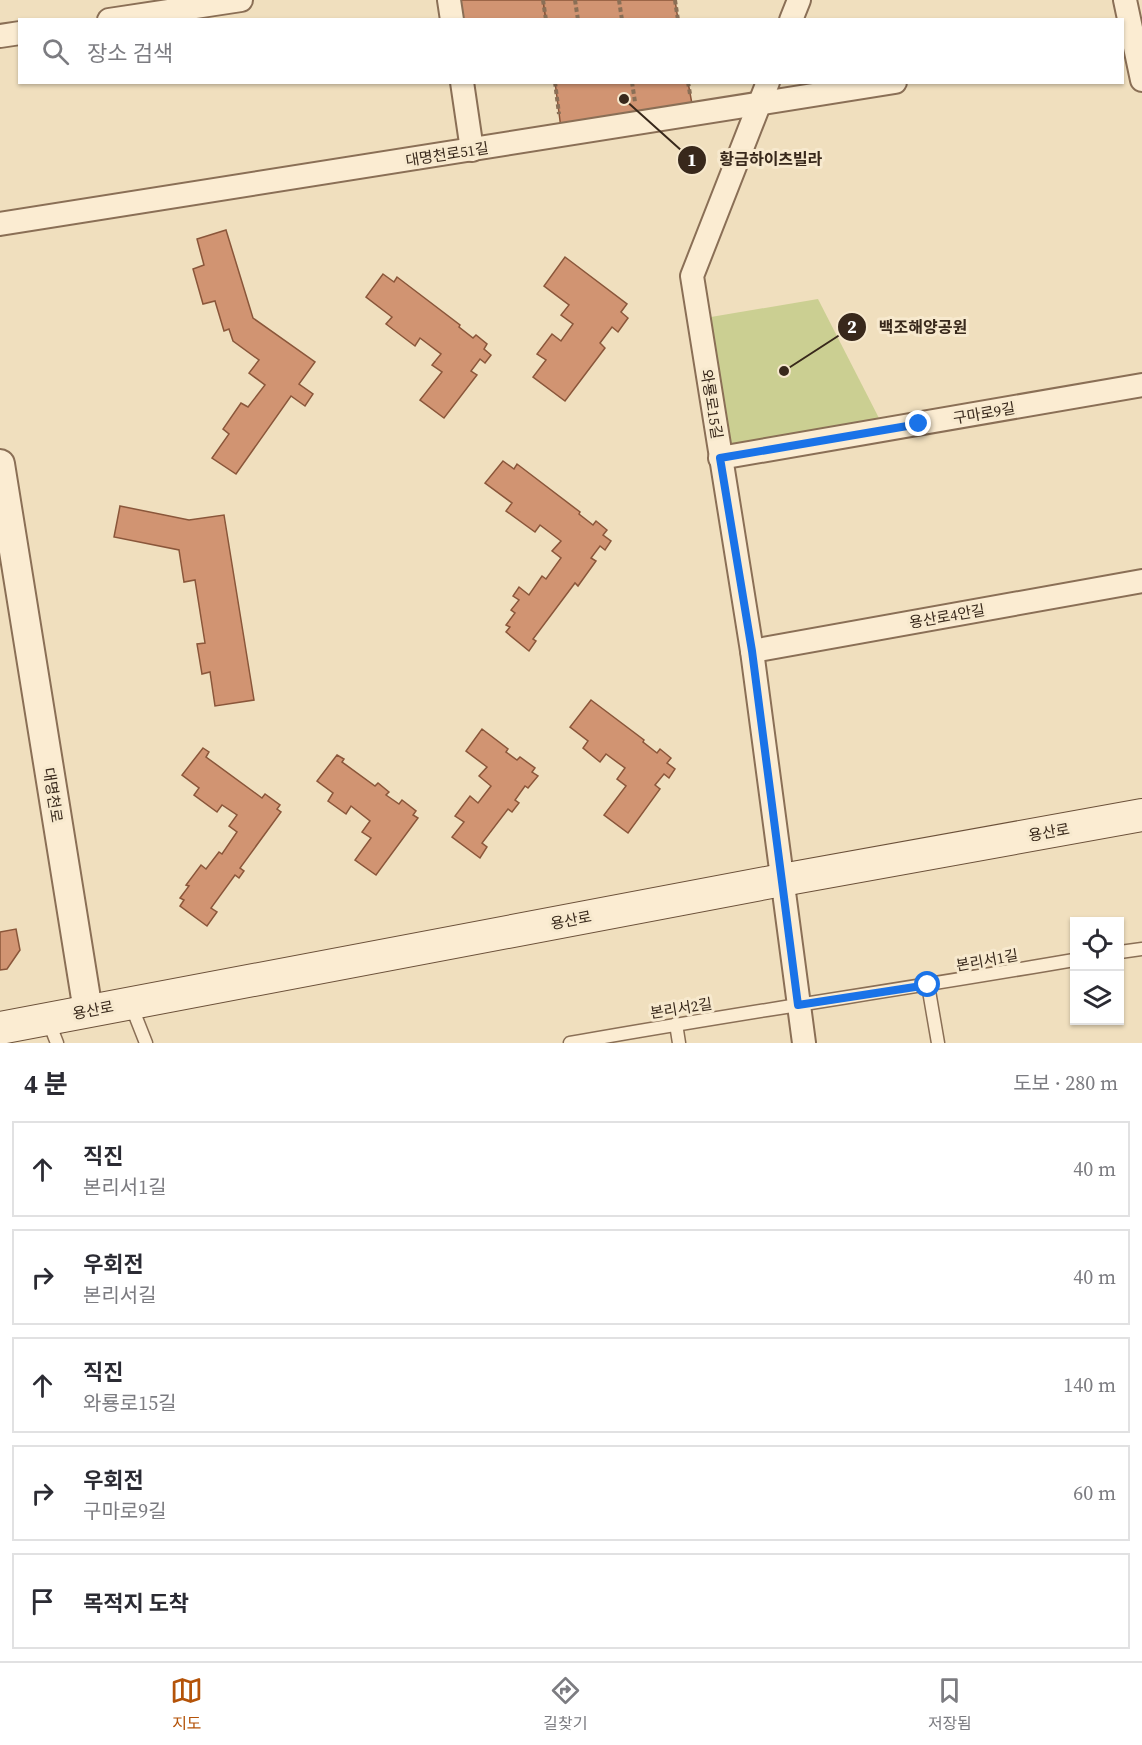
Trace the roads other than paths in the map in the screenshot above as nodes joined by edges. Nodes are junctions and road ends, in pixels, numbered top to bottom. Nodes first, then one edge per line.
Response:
1 (241, 0) edge
2 (449, 0) edge
3 (799, 0) edge
4 (1125, 0) edge
5 (122, 18) edge
6 (452, 18) edge
7 (792, 18) edge
8 (18, 33) edge
9 (0, 36) edge
10 (1128, 43) edge
11 (1142, 80) edge
12 (462, 84) edge
13 (767, 84) edge
14 (883, 84) edge
15 (759, 105) junction
16 (472, 150) junction
17 (0, 224) edge
18 (1142, 385) edge
19 (720, 458) junction
20 (0, 464) edge
21 (1142, 581) edge
22 (752, 651) junction
23 (1142, 815) edge
24 (782, 880) junction
25 (1142, 949) edge
26 (1124, 951) edge
27 (1070, 961) edge
28 (928, 985) junction
29 (130, 1003) junction
30 (798, 1005) junction
31 (88, 1011) junction
32 (676, 1024) junction
33 (0, 1028) edge
34 (52, 1031) edge
35 (146, 1043) edge
36 (570, 1043) edge
37 (679, 1043) edge
38 (804, 1043) edge
39 (938, 1043) edge

1 - 5 street
2 - 6 street
3 - 7 street
4 - 10 street
8 - 9 street
10 - 11 street
12 - 16 street
13 - 15 street, 와룡로15길
14 - 15 street, 대명천로51길
15 - 16 street, 대명천로51길
15 - 19 street, 와룡로15길
16 - 17 street, 대명천로51길
18 - 19 street, 구마로9길
19 - 22 street, 와룡로15길
20 - 31 street, 대명천로
21 - 22 street, 용산로4안길
22 - 24 street, 와룡로15길
23 - 24 main road, 용산로
24 - 29 main road, 용산로
24 - 30 street, 와룡로15길
25 - 26 lane
27 - 28 lane, 본리서1길
28 - 30 lane, 본리서1길
28 - 39 lane
29 - 31 main road, 용산로
29 - 35 lane
30 - 32 lane, 본리서2길
30 - 38 street, 와룡로15길
31 - 34 main road, 용산로
32 - 36 lane, 본리서2길
32 - 37 lane
33 - 34 main road, 용산로

